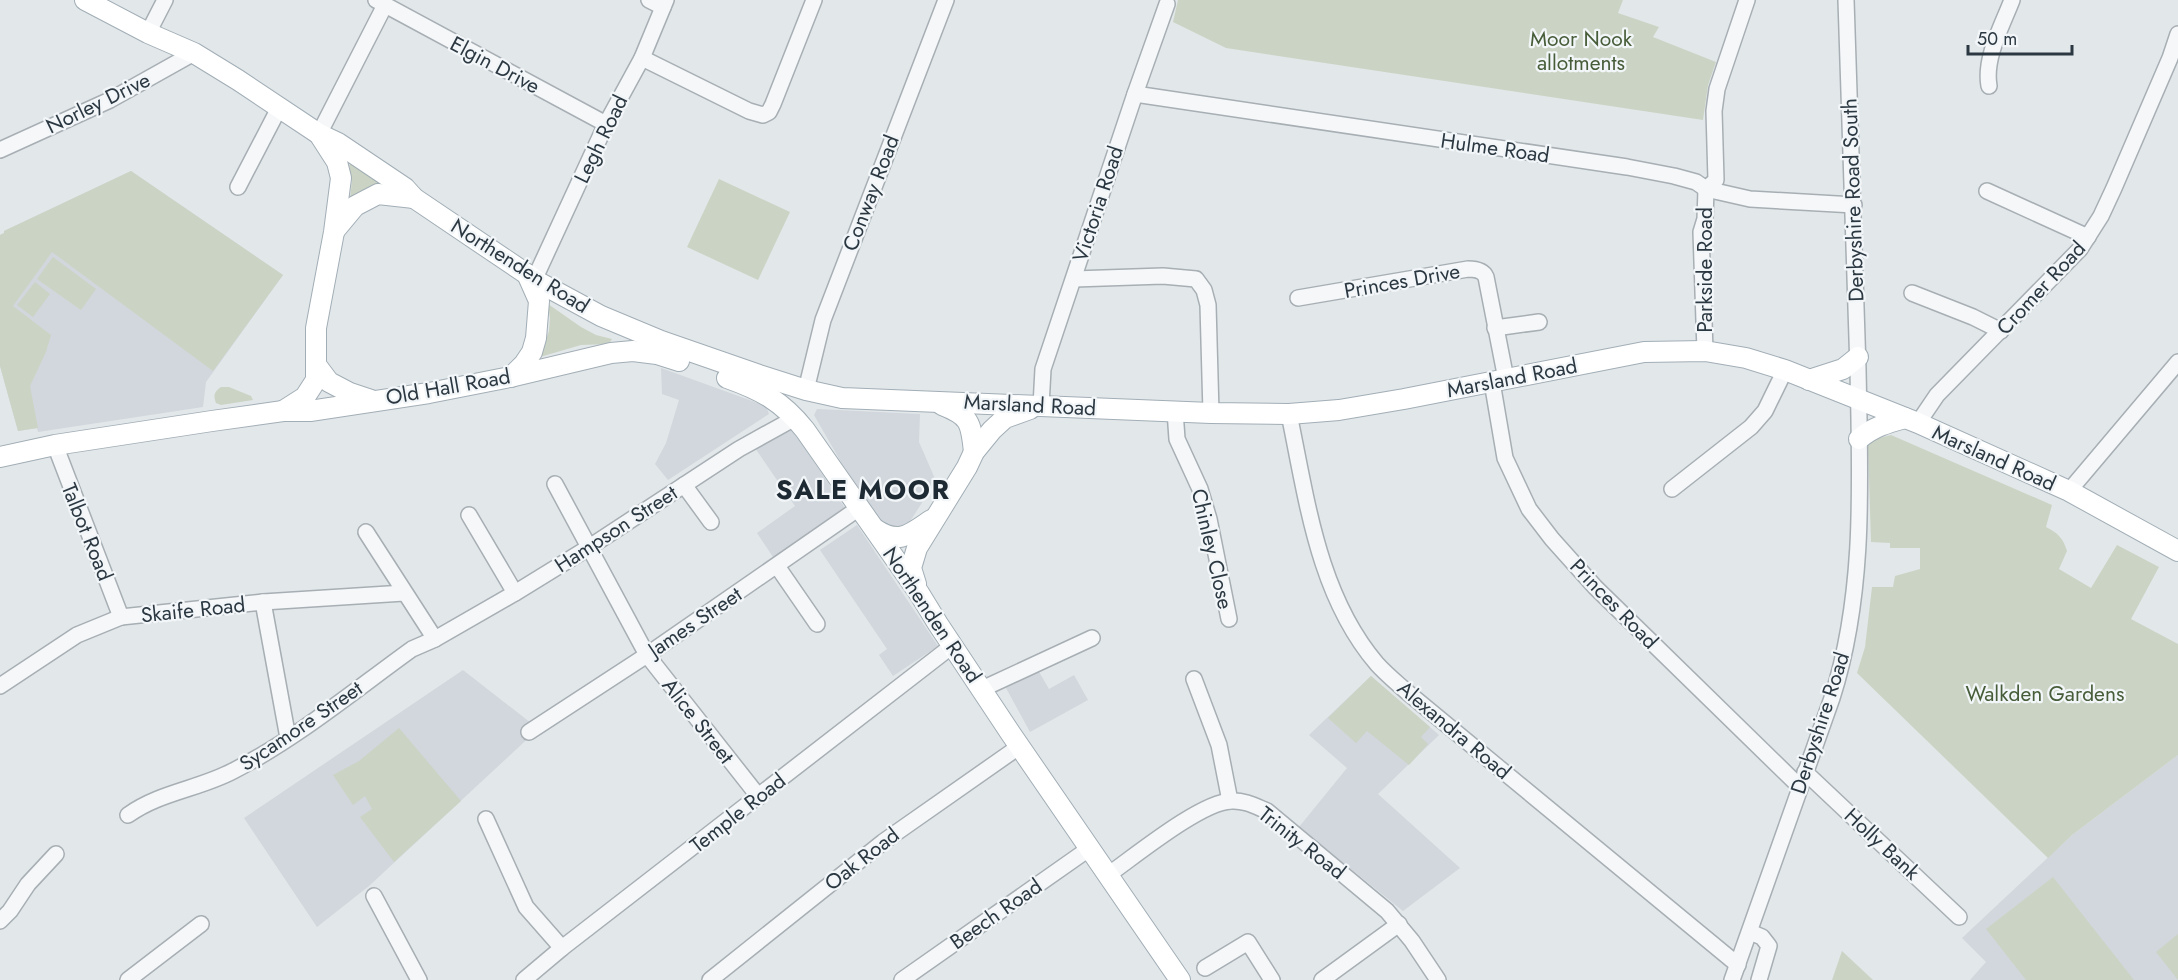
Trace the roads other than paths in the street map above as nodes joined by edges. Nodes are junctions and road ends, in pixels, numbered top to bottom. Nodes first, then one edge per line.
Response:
1 (85, 0) edge
2 (165, 0) edge
3 (814, 0) edge
4 (946, 0) edge
5 (1748, 0) edge
6 (1846, 0) edge
7 (2012, 0) edge
8 (660, 2) edge
9 (381, 3) edge
10 (1167, 4) dead end
11 (148, 33) junction
12 (2178, 34) edge
13 (194, 53) junction
14 (642, 58) junction
15 (1989, 86) dead end
16 (1135, 94) junction
17 (279, 108) junction
18 (606, 124) junction
19 (319, 134) junction
20 (0, 150) edge
21 (238, 187) dead end
22 (1706, 189) junction
23 (1987, 191) dead end
24 (414, 198) junction
25 (1854, 205) junction
26 (334, 232) junction
27 (2088, 237) junction
28 (531, 276) junction
29 (1074, 279) junction
30 (1912, 293) dead end
31 (1298, 298) dead end
32 (1539, 322) dead end
33 (1495, 328) junction
34 (2001, 331) junction
35 (1705, 351) junction
36 (611, 353) joint
37 (1858, 357) junction
38 (2178, 362) edge
39 (317, 366) junction
40 (1785, 370) junction
41 (510, 377) junction
42 (1809, 380) junction
43 (1499, 381) junction
44 (806, 390) junction
45 (1858, 399) junction
46 (371, 400) junction
47 (933, 401) junction
48 (1041, 406) junction
49 (283, 411) junction
50 (1175, 411) junction
51 (1211, 413) junction
52 (1289, 414) junction
53 (795, 418) junction
54 (1911, 421) junction
55 (1859, 439) junction
56 (55, 445) junction
57 (974, 452) junction
58 (0, 457) edge
59 (690, 481) junction
60 (555, 484) dead end
61 (1672, 489) dead end
62 (2069, 491) junction
63 (859, 508) junction
64 (469, 515) dead end
65 (933, 519) junction
66 (711, 522) dead end
67 (874, 528) junction
68 (366, 532) dead end
69 (588, 548) junction
70 (2178, 551) edge
71 (777, 567) junction
72 (919, 592) junction
73 (515, 593) junction
74 (407, 598) junction
75 (264, 602) junction
76 (121, 617) junction
77 (1229, 619) dead end
78 (817, 624) dead end
79 (1092, 638) dead end
80 (435, 639) junction
81 (952, 646) junction
82 (647, 655) junction
83 (1194, 679) dead end
84 (0, 686) edge
85 (982, 689) junction
86 (529, 732) dead end
87 (288, 738) junction
88 (1020, 746) junction
89 (1805, 772) junction
90 (1800, 787) junction
91 (759, 797) junction
92 (1230, 801) junction
93 (127, 814) dead end
94 (486, 819) dead end
95 (1090, 848) junction
96 (56, 854) dead end
97 (1108, 875) junction
98 (374, 896) dead end
99 (1959, 917) dead end
100 (0, 921) edge
101 (201, 924) dead end
102 (1399, 924) junction
103 (1750, 932) junction
104 (561, 948) junction
105 (1738, 965) junction
106 (1205, 968) dead end
107 (907, 979) edge
108 (128, 980) edge
109 (419, 980) edge
110 (524, 980) edge
111 (710, 980) edge
112 (1180, 980) edge
113 (1272, 980) edge
114 (1321, 980) edge
115 (1438, 980) edge
116 (1732, 980) edge
117 (1759, 980) edge

1 - 11 main road, Northenden Road
2 - 11 street
3 - 14 street
4 - 44 street, Conway Road
5 - 22 street, Parkside Road
6 - 25 street, Derbyshire Road South
7 - 15 street
8 - 14 street, Legh Road
9 - 18 street, Elgin Drive
9 - 19 street
10 - 16 street, Victoria Road
11 - 13 main road, Northenden Road
12 - 27 street, Cromer Road
13 - 17 main road, Northenden Road
13 - 20 street, Norley Drive
14 - 18 street, Legh Road
16 - 22 street, Hulme Road
16 - 29 street, Victoria Road
17 - 19 main road, Northenden Road
17 - 21 street
18 - 28 street, Legh Road
19 - 24 main road, Northenden Road
19 - 26 main road, Northenden Road
22 - 25 street, Hulme Road
22 - 35 street, Parkside Road
23 - 27 street
24 - 26 main road
24 - 28 main road, Northenden Road
25 - 37 street, Derbyshire Road South
26 - 39 main road, Northenden Road
27 - 34 street, Cromer Road
28 - 41 main road
28 - 44 main road, Northenden Road
29 - 48 street, Victoria Road
29 - 51 street
30 - 34 street
31 - 33 street, Princes Drive
32 - 33 street
33 - 43 street, Princes Drive
34 - 54 street, Cromer Road
35 - 40 main road, Marsland Road
35 - 43 main road, Marsland Road
36 - 41 main road, Old Hall Road
36 - 53 main road, Northenden Road
37 - 42 main road
37 - 45 street, Derbyshire Road South
38 - 62 street
39 - 46 main road
39 - 49 main road, Old Hall Road
40 - 42 main road, Marsland Road
40 - 61 street
41 - 46 main road, Old Hall Road
42 - 45 main road, Marsland Road
43 - 52 main road, Marsland Road
43 - 90 street, Princes Road
44 - 47 main road, Marsland Road
45 - 54 main road, Marsland Road
45 - 55 street, Derbyshire Road
46 - 49 main road, Old Hall Road
47 - 48 main road, Marsland Road
47 - 57 main road
48 - 50 main road, Marsland Road
48 - 57 main road
49 - 56 main road, Old Hall Road
50 - 51 main road, Marsland Road
50 - 77 street, Chinley Close
51 - 52 main road, Marsland Road
52 - 105 street, Alexandra Road
53 - 59 street, Hampson Street
53 - 63 main road, Northenden Road
54 - 55 main road
54 - 62 main road, Marsland Road
55 - 89 street, Derbyshire Road
56 - 58 main road, Old Hall Road
56 - 76 street, Talbot Road
57 - 65 main road
59 - 66 street
59 - 69 street, Hampson Street
60 - 69 street, Alice Street
62 - 70 main road, Marsland Road
63 - 67 main road, Northenden Road
63 - 71 street, James Street
64 - 73 street
65 - 67 main road
65 - 72 main road
67 - 72 main road, Northenden Road
68 - 74 street
69 - 73 street, Hampson Street
69 - 82 street, Alice Street
71 - 78 street
71 - 82 street, James Street
72 - 81 main road, Northenden Road
73 - 80 street, Hampson Street
74 - 75 street, Skaife Road
74 - 80 street
75 - 76 street, Skaife Road
75 - 87 street
76 - 84 street, Skaife Road
79 - 85 street
80 - 87 street, Sycamore Street
81 - 85 main road, Northenden Road
81 - 91 street, Temple Road
82 - 86 street, James Street
82 - 91 street, Alice Street
83 - 92 street
85 - 88 main road, Northenden Road
87 - 93 street, Sycamore Street
88 - 95 main road, Northenden Road
88 - 111 street, Oak Road
89 - 90 street, Derbyshire Road
89 - 99 street, Holly Bank
90 - 103 street, Derbyshire Road
91 - 104 street, Temple Road
92 - 97 street, Trinity Road
92 - 102 street, Trinity Road
94 - 104 street
95 - 97 main road, Northenden Road
95 - 107 street, Beech Road
96 - 100 street
97 - 112 main road, Northenden Road
98 - 109 street
101 - 108 street
102 - 114 street
102 - 115 street, Trinity Road
103 - 105 street, Derbyshire Road
103 - 117 street
104 - 110 street, Temple Road
105 - 116 street, Derbyshire Road
106 - 113 street

